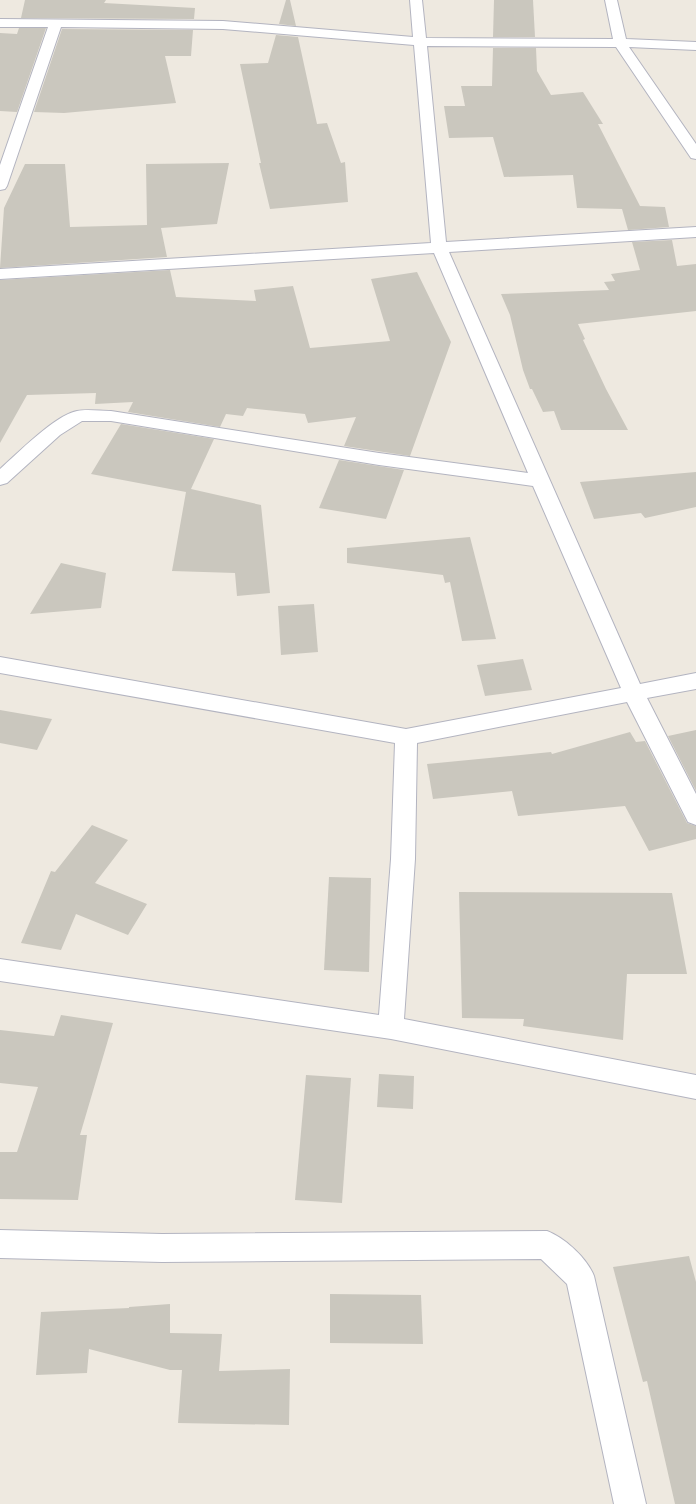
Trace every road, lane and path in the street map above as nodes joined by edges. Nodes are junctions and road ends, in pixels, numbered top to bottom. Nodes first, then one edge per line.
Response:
1 (416, 0) edge
2 (611, 0) edge
3 (0, 22) edge
4 (56, 23) junction
5 (420, 42) junction
6 (620, 43) junction
7 (696, 46) edge
8 (696, 155) edge
9 (0, 186) edge
10 (696, 232) edge
11 (439, 247) junction
12 (0, 274) edge
13 (0, 479) edge
14 (540, 481) junction
15 (0, 665) edge
16 (696, 681) edge
17 (634, 692) junction
18 (406, 737) junction
19 (696, 816) edge
20 (0, 970) edge
21 (391, 1028) junction
22 (696, 1087) edge
23 (0, 1244) edge
24 (630, 1504) edge

1 - 5 street
2 - 6 street
3 - 4 street
4 - 5 street
4 - 9 street
5 - 6 street
5 - 11 street
6 - 7 street
6 - 8 street
10 - 11 street
11 - 12 street
11 - 14 street
13 - 14 street
14 - 17 street
15 - 18 street
16 - 17 street
17 - 18 street
17 - 19 street
18 - 21 street
20 - 21 street
21 - 22 street
23 - 24 street

